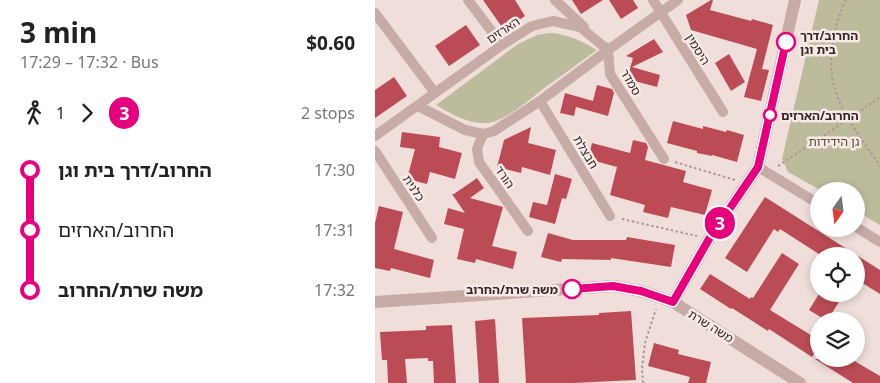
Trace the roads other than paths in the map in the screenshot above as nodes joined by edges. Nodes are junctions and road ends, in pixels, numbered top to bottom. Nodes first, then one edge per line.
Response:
1 (468, 0) edge
2 (555, 0) edge
3 (653, 0) edge
4 (679, 0) edge
5 (795, 0) edge
6 (660, 12) junction
7 (375, 13) edge
8 (502, 45) junction
9 (608, 50) junction
10 (435, 93) junction
11 (541, 101) junction
12 (418, 106) junction
13 (723, 112) dead end
14 (483, 134) junction
15 (375, 136) edge
16 (375, 151) edge
17 (664, 159) road end
18 (763, 170) junction
19 (810, 199) edge
20 (610, 216) road end
21 (528, 231) dead end
22 (865, 233) edge
23 (432, 238) dead end
24 (880, 242) edge
25 (375, 302) edge
26 (673, 302) junction
27 (800, 383) edge

1 - 8 street
2 - 9 street
3 - 6 street, היסמין
4 - 6 street
5 - 18 street
6 - 9 street
6 - 13 street, היסמין
7 - 10 street
8 - 9 street, הארזים
8 - 10 street, הארזים
9 - 11 street
9 - 17 street, סמדר
10 - 12 street, הארזים
11 - 14 street
11 - 20 street, חבצלת
12 - 14 street
12 - 15 street, הארזים
14 - 21 street, הורד
16 - 23 street, כלנית
18 - 19 street
18 - 26 street
22 - 24 street
25 - 26 street, משה שרת
26 - 27 street, משה שרת

